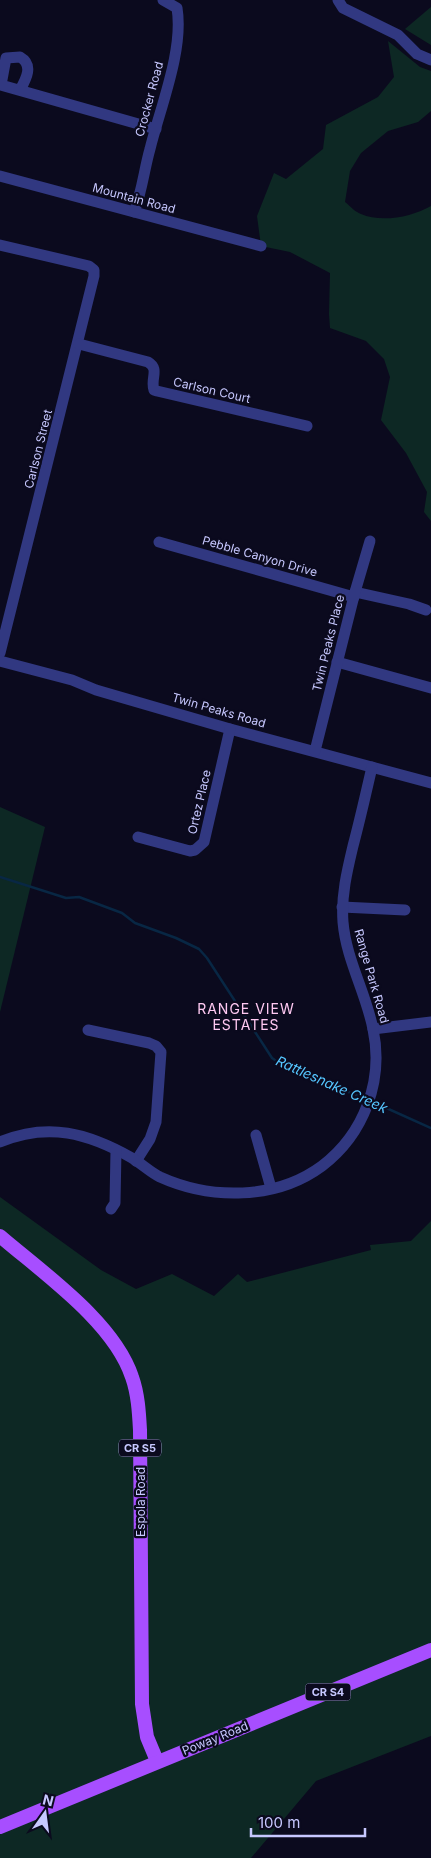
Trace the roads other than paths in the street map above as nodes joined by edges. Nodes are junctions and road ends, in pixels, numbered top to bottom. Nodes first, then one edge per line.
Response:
1 (163, 0) edge
2 (338, 0) edge
3 (431, 60) edge
4 (20, 90) dead end
5 (156, 129) junction
6 (0, 176) edge
7 (134, 212) junction
8 (0, 245) edge
9 (261, 246) dead end
10 (79, 344) junction
11 (307, 426) dead end
12 (370, 541) dead end
13 (159, 542) dead end
14 (354, 595) junction
15 (426, 610) dead end
16 (0, 653) edge
17 (0, 660) edge
18 (337, 662) junction
19 (431, 688) edge
20 (230, 728) junction
21 (315, 751) junction
22 (372, 767) junction
23 (431, 783) edge
24 (138, 837) dead end
25 (342, 907) junction
26 (405, 910) dead end
27 (431, 1022) edge
28 (373, 1029) junction
29 (88, 1030) dead end
30 (256, 1134) dead end
31 (0, 1142) edge
32 (116, 1150) junction
33 (136, 1161) junction
34 (271, 1188) junction
35 (111, 1209) dead end
36 (0, 1236) edge
37 (431, 1650) edge
38 (157, 1761) junction
39 (0, 1827) edge

1 - 5 street, Crocker Road
2 - 3 street
4 - 5 street
5 - 7 street, Crocker Road
6 - 7 street, Mountain Road
7 - 9 street, Mountain Road
8 - 10 street, Carlson Street
10 - 11 street, Carlson Court
10 - 16 street, Carlson Street
12 - 14 street, Twin Peaks Place
13 - 14 street, Pebble Canyon Drive
14 - 15 street, Pebble Canyon Drive
14 - 18 street, Twin Peaks Place
17 - 20 street, Twin Peaks Road
18 - 19 street
18 - 21 street, Twin Peaks Place
20 - 21 street, Twin Peaks Road
20 - 24 street, Ortez Place
21 - 22 street, Twin Peaks Road
22 - 23 street, Twin Peaks Road
22 - 25 street, Range Park Road
25 - 26 street
25 - 28 street, Range Park Road
27 - 28 street
28 - 34 street, Range Park Road
29 - 33 street
30 - 34 street
31 - 32 street, Range Park Road
32 - 33 street, Range Park Road
32 - 35 street
33 - 34 street, Range Park Road
36 - 38 main road, Espola Road / CR S5
37 - 38 main road, Poway Road / CR S4
38 - 39 main road, Poway Road / CR S4

